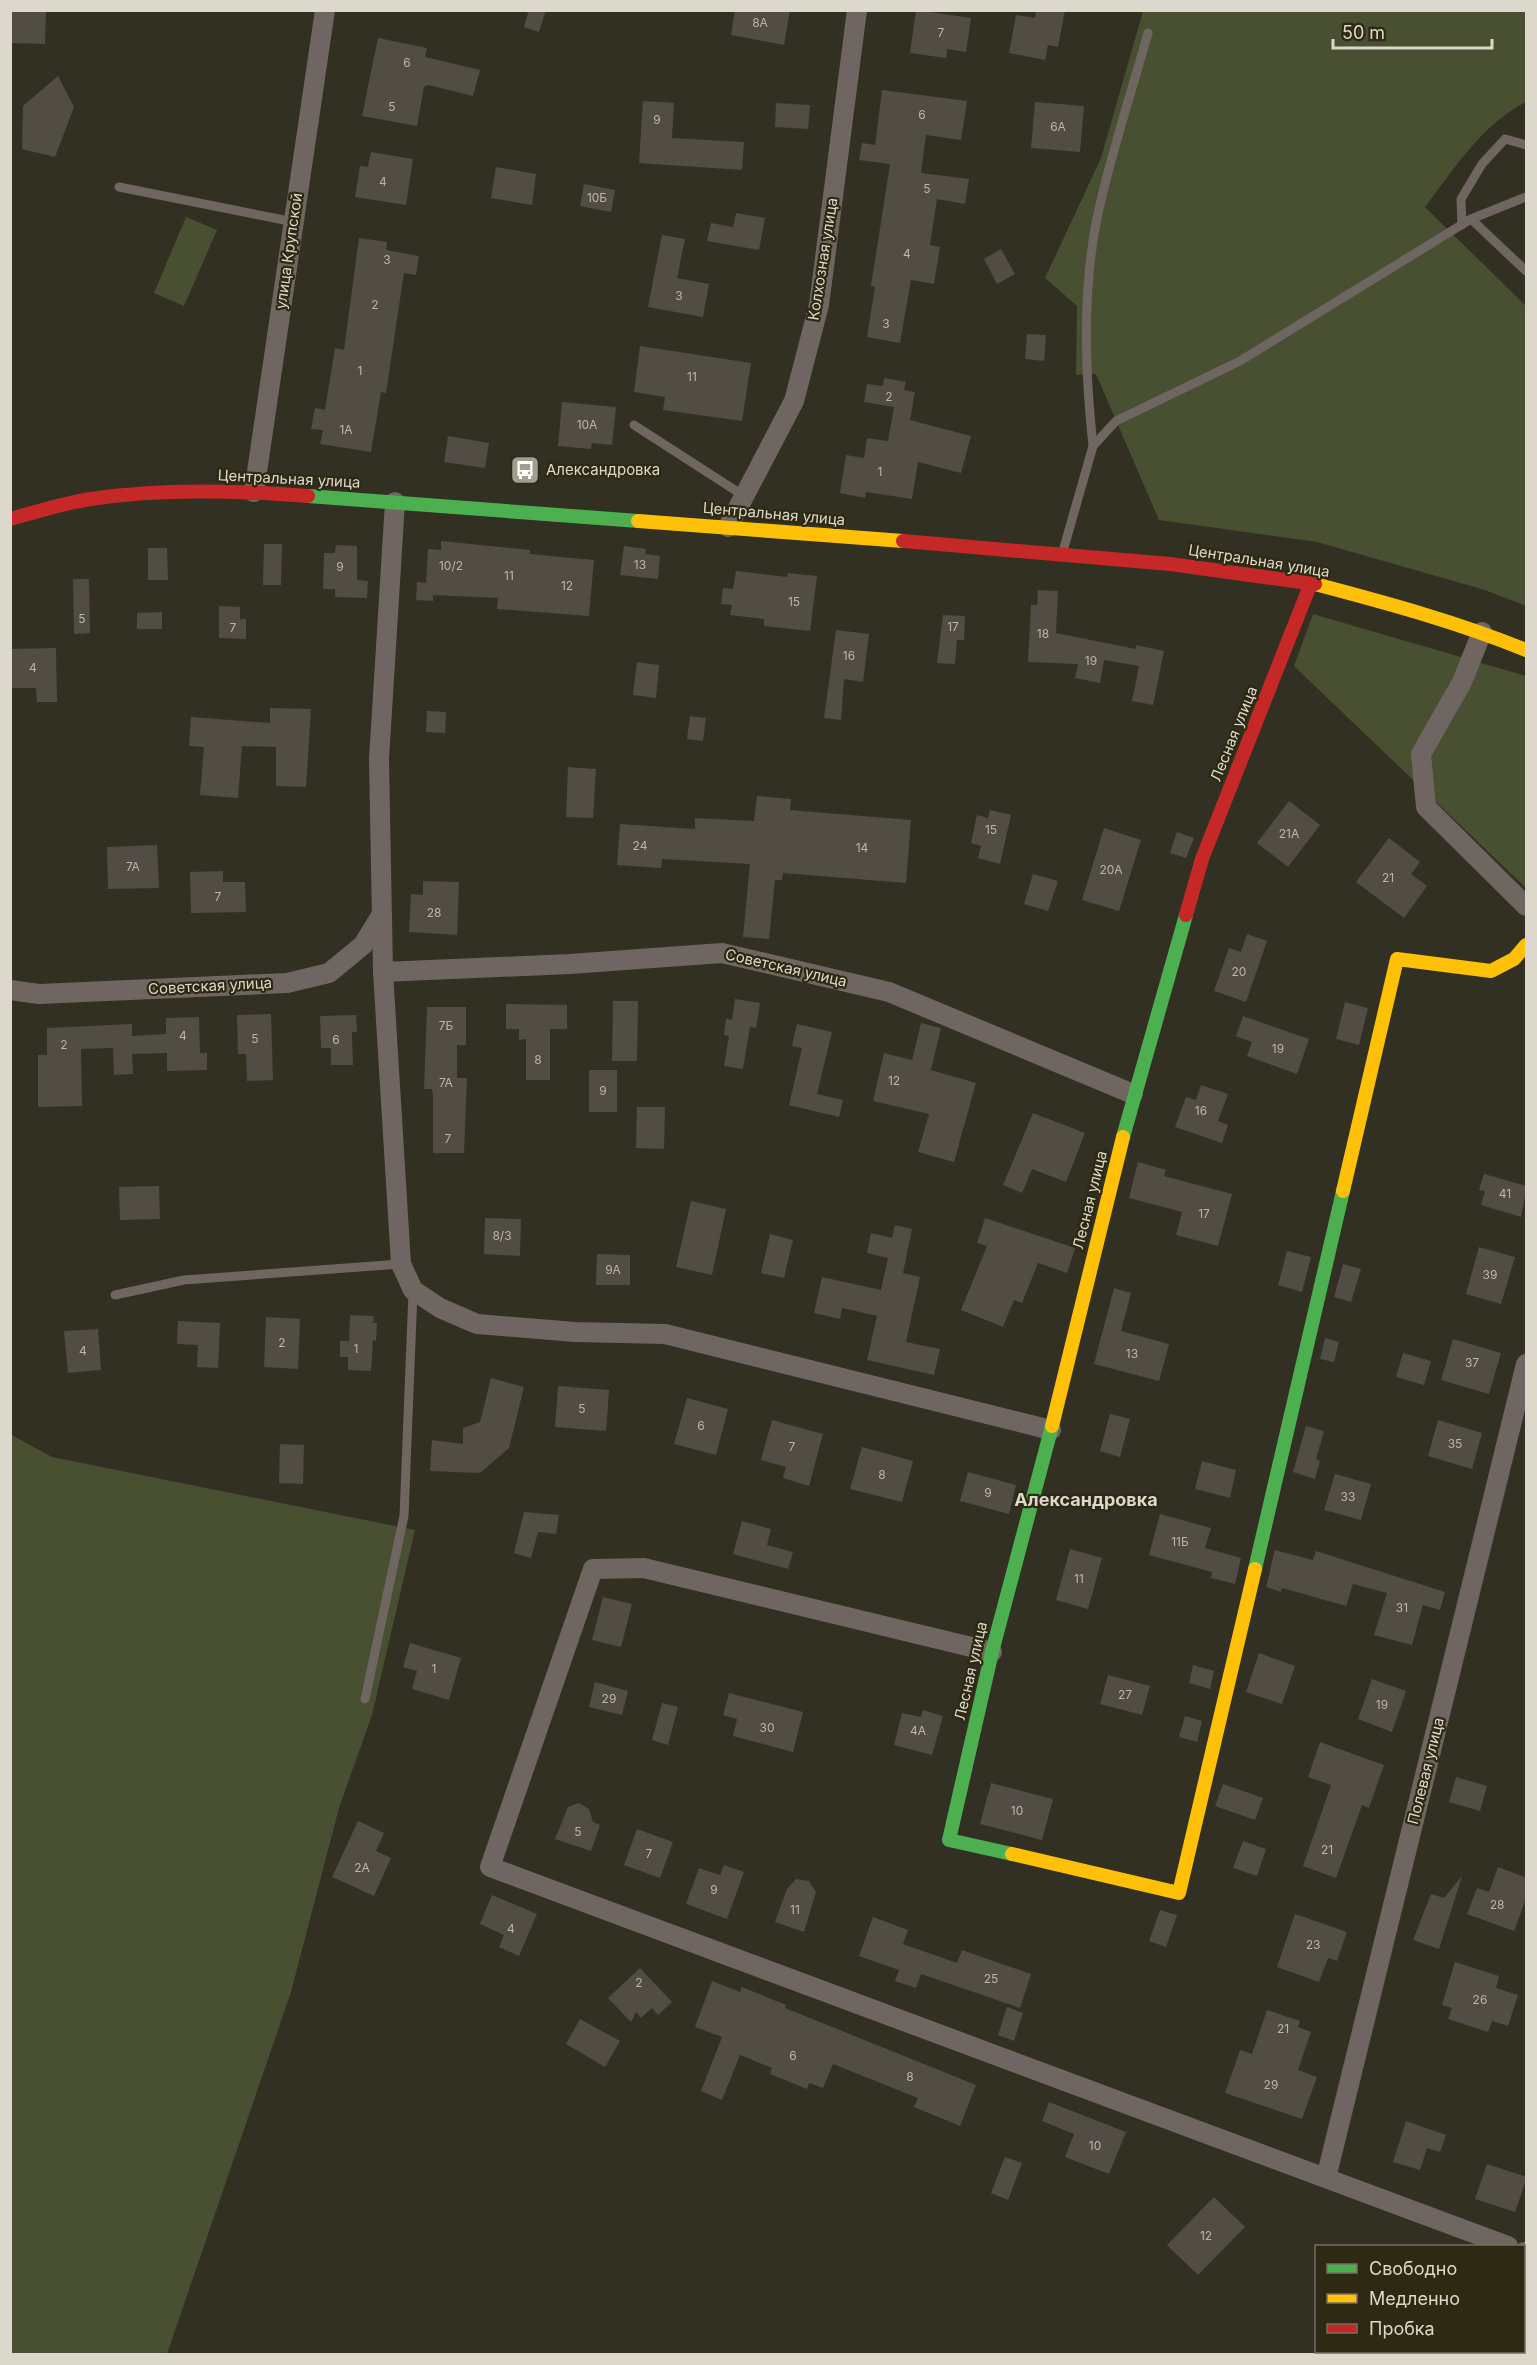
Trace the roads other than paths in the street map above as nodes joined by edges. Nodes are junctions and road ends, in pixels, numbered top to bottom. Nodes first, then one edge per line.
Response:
1 (325, 10) edge
2 (857, 10) edge
3 (1148, 33) dead end
4 (1527, 145) edge
5 (119, 187) dead end
6 (1527, 197) edge
7 (1471, 219) junction
8 (294, 222) junction
9 (1462, 225) junction
10 (1527, 271) edge
11 (634, 424) dead end
12 (1093, 446) junction
13 (254, 492) junction
14 (744, 496) junction
15 (395, 502) junction
16 (10, 519) edge
17 (728, 527) junction
18 (1062, 553) junction
19 (1311, 583) junction
20 (1482, 632) junction
21 (1527, 650) edge
22 (1527, 906) edge
23 (382, 914) junction
24 (1527, 945) edge
25 (382, 972) junction
26 (10, 990) edge
27 (1133, 1094) junction
28 (401, 1264) junction
29 (414, 1290) junction
30 (115, 1295) dead end
31 (1527, 1364) edge
32 (1052, 1430) junction
33 (992, 1652) junction
34 (365, 1699) dead end
35 (1326, 2178) junction
36 (1503, 2245) edge

1 - 8 street, улица Крупской
2 - 14 street, Колхозная улица
3 - 12 lane
4 - 9 lane
5 - 8 lane
6 - 7 lane
7 - 9 lane
7 - 10 lane
8 - 13 street, улица Крупской
9 - 12 lane
11 - 14 lane
12 - 18 lane
13 - 15 street, Центральная улица
13 - 16 street, Центральная улица
14 - 17 street, Колхозная улица
15 - 17 street, Центральная улица
15 - 23 street
17 - 18 street, Центральная улица
18 - 19 street, Центральная улица
19 - 20 street, Центральная улица
19 - 27 street, Лесная улица
20 - 21 street, Центральная улица
20 - 22 street
23 - 25 street
23 - 26 street, Советская улица
24 - 33 street, Лесная улица
25 - 27 street, Советская улица
25 - 28 street
27 - 32 street, Лесная улица
28 - 29 street
28 - 30 lane
29 - 32 street
29 - 34 lane
31 - 35 street, Полевая улица
32 - 33 street, Лесная улица
33 - 35 street
35 - 36 street

